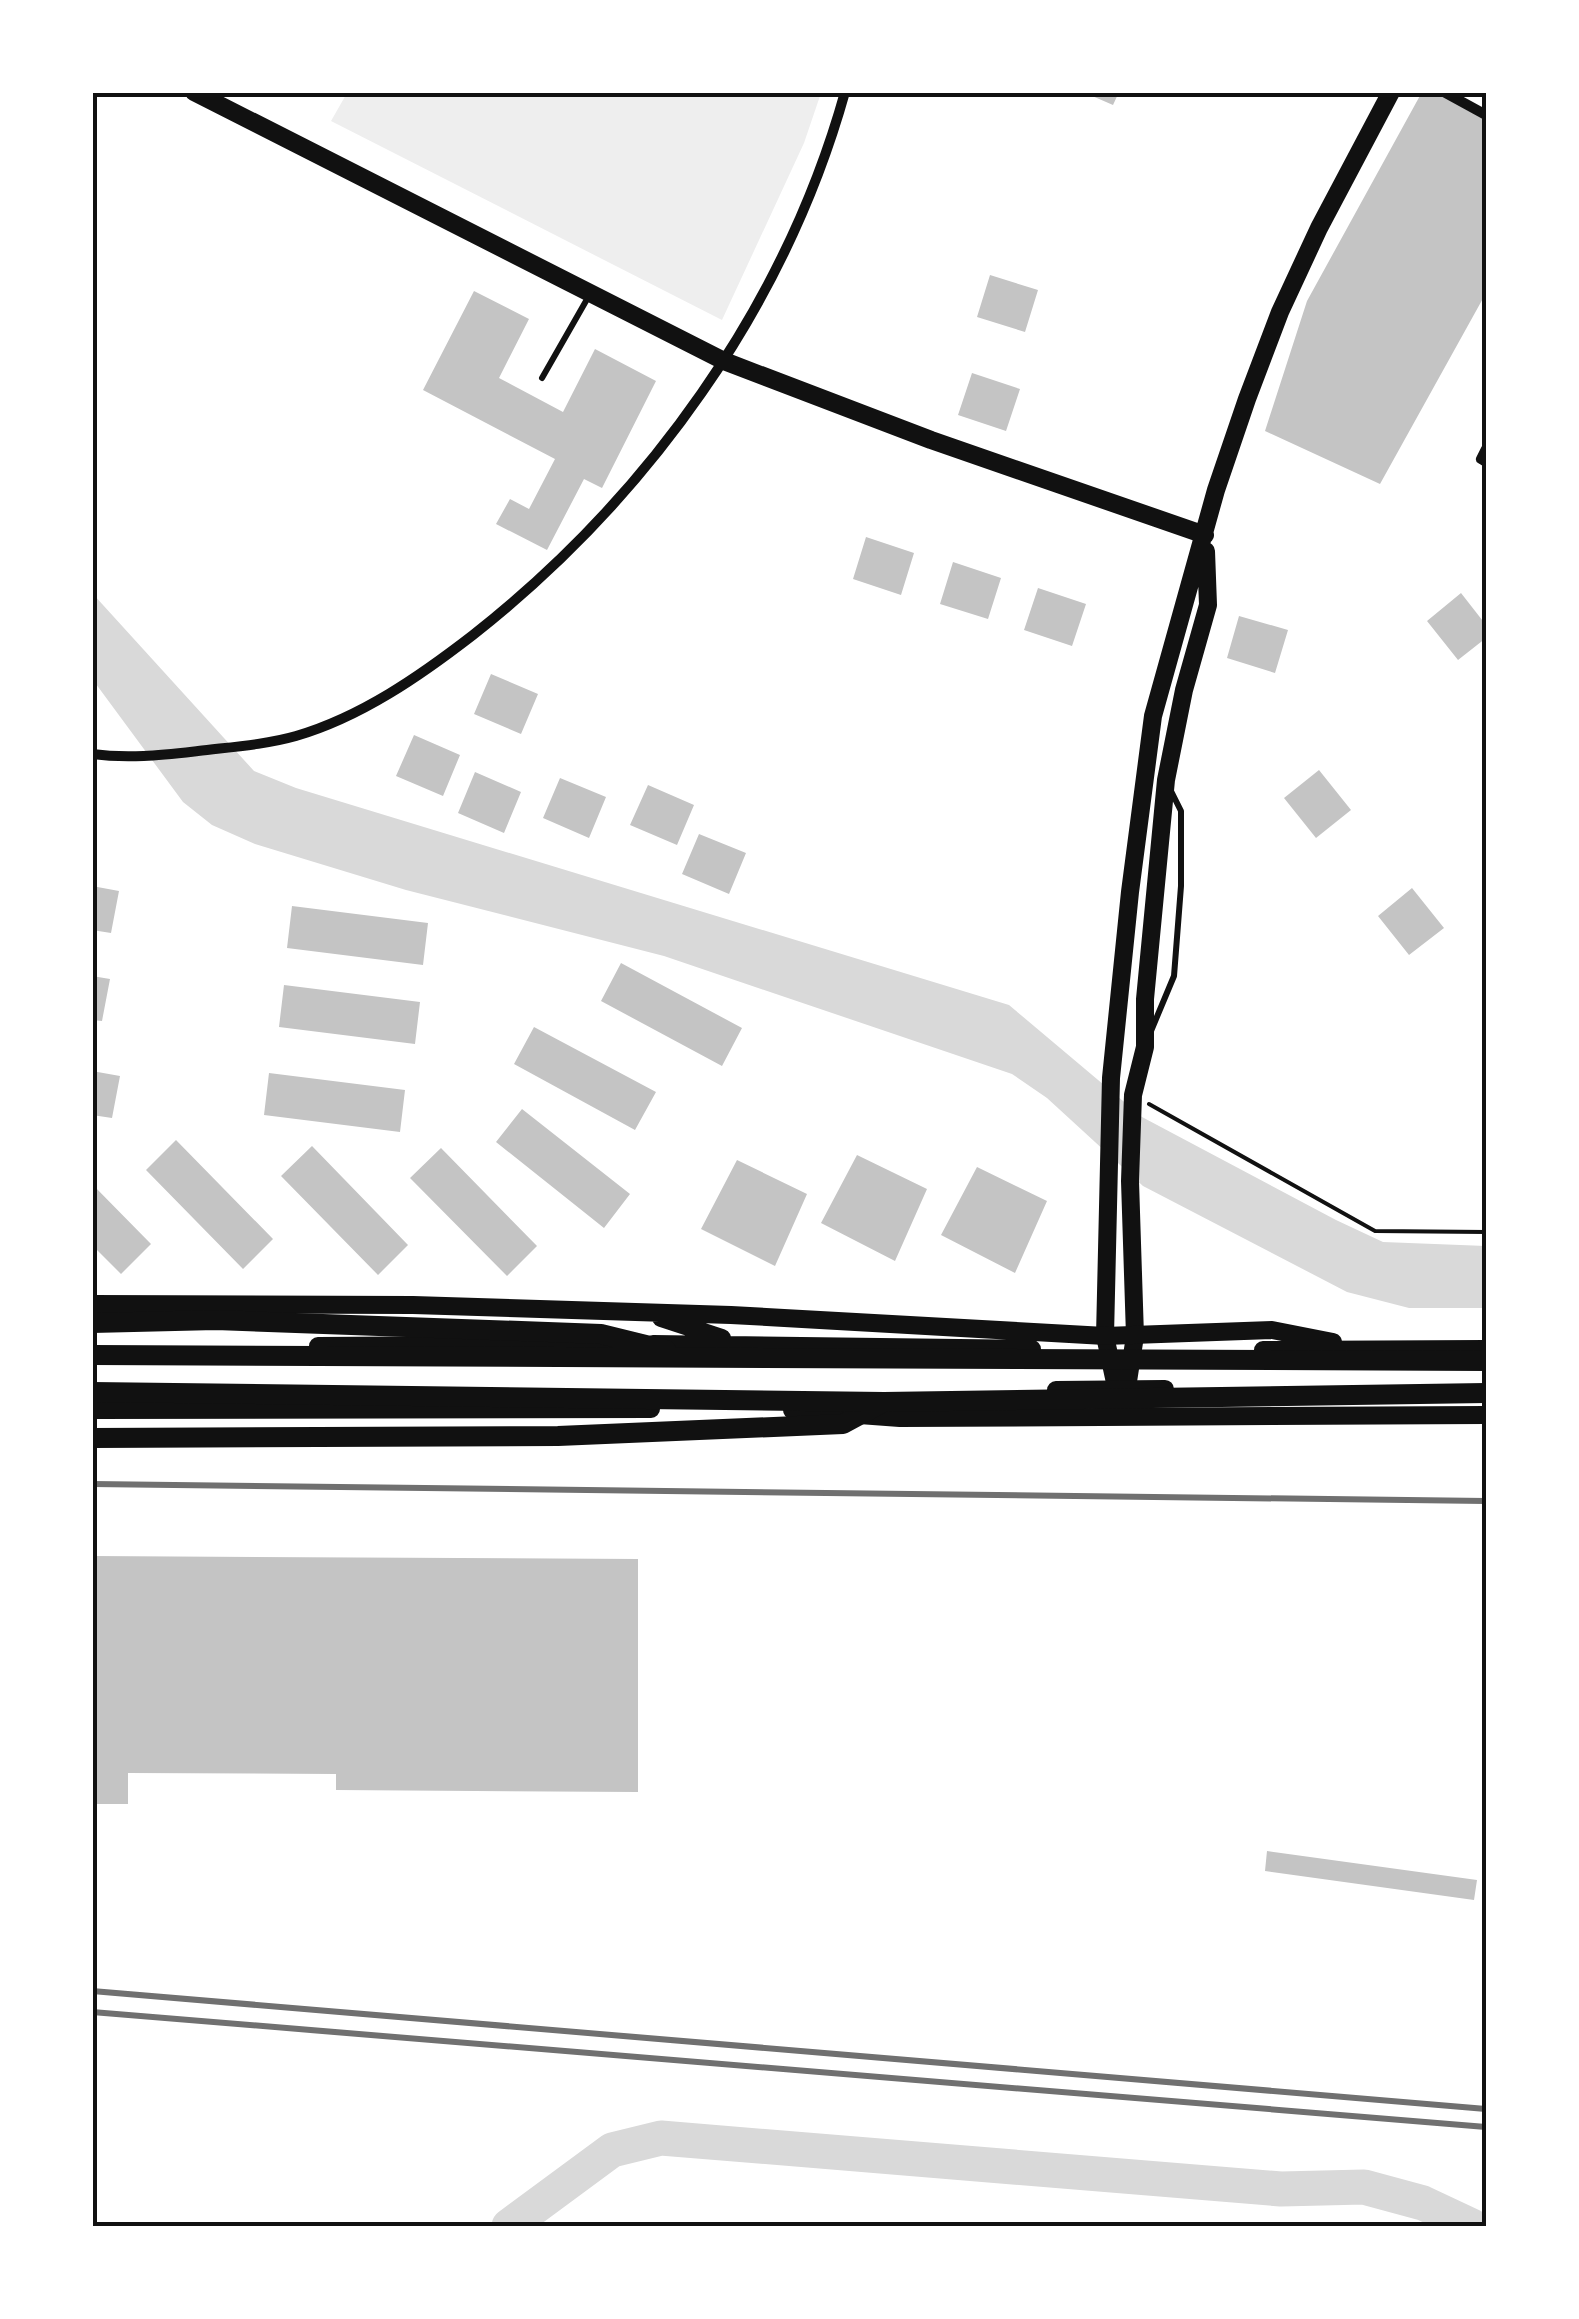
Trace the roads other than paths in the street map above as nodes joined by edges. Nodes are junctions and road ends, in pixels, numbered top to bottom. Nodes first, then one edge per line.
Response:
1 (194, 92) edge
2 (845, 92) edge
3 (1391, 92) edge
4 (1444, 92) edge
5 (1486, 115) edge
6 (591, 293) junction
7 (724, 361) junction
8 (542, 378) dead end
9 (1486, 449) edge
10 (1486, 462) edge
11 (1205, 535) junction
12 (92, 754) edge
13 (1166, 780) junction
14 (1144, 1047) junction
15 (92, 1304) edge
16 (641, 1312) junction
17 (92, 1323) edge
18 (949, 1329) junction
19 (1106, 1343) junction
20 (739, 1344) junction
21 (1135, 1344) junction
22 (814, 1345) junction
23 (1486, 1348) edge
24 (92, 1351) edge
25 (697, 1357) junction
26 (1486, 1361) edge
27 (1122, 1388) junction
28 (92, 1392) edge
29 (1486, 1396) edge
30 (884, 1402) junction
31 (92, 1410) edge
32 (806, 1410) junction
33 (1123, 1415) junction
34 (1486, 1415) edge
35 (92, 1438) edge

1 - 6 main road
2 - 7 street
3 - 11 main road
4 - 5 street
6 - 7 main road
6 - 8 lane
7 - 11 main road
7 - 12 street
9 - 10 street
11 - 13 main road
11 - 19 main road
13 - 14 main road
13 - 14 lane
14 - 21 main road
15 - 16 main road
16 - 18 main road
16 - 20 main road
17 - 25 highway
18 - 19 main road
18 - 22 main road
19 - 21 main road
19 - 22 main road
19 - 27 main road
20 - 22 main road
20 - 24 main road
21 - 23 main road
21 - 27 main road
24 - 25 highway
25 - 26 highway
27 - 29 main road
27 - 32 main road
27 - 33 main road
28 - 30 highway
29 - 30 highway
30 - 35 highway
31 - 32 main road
32 - 33 main road
33 - 34 main road

